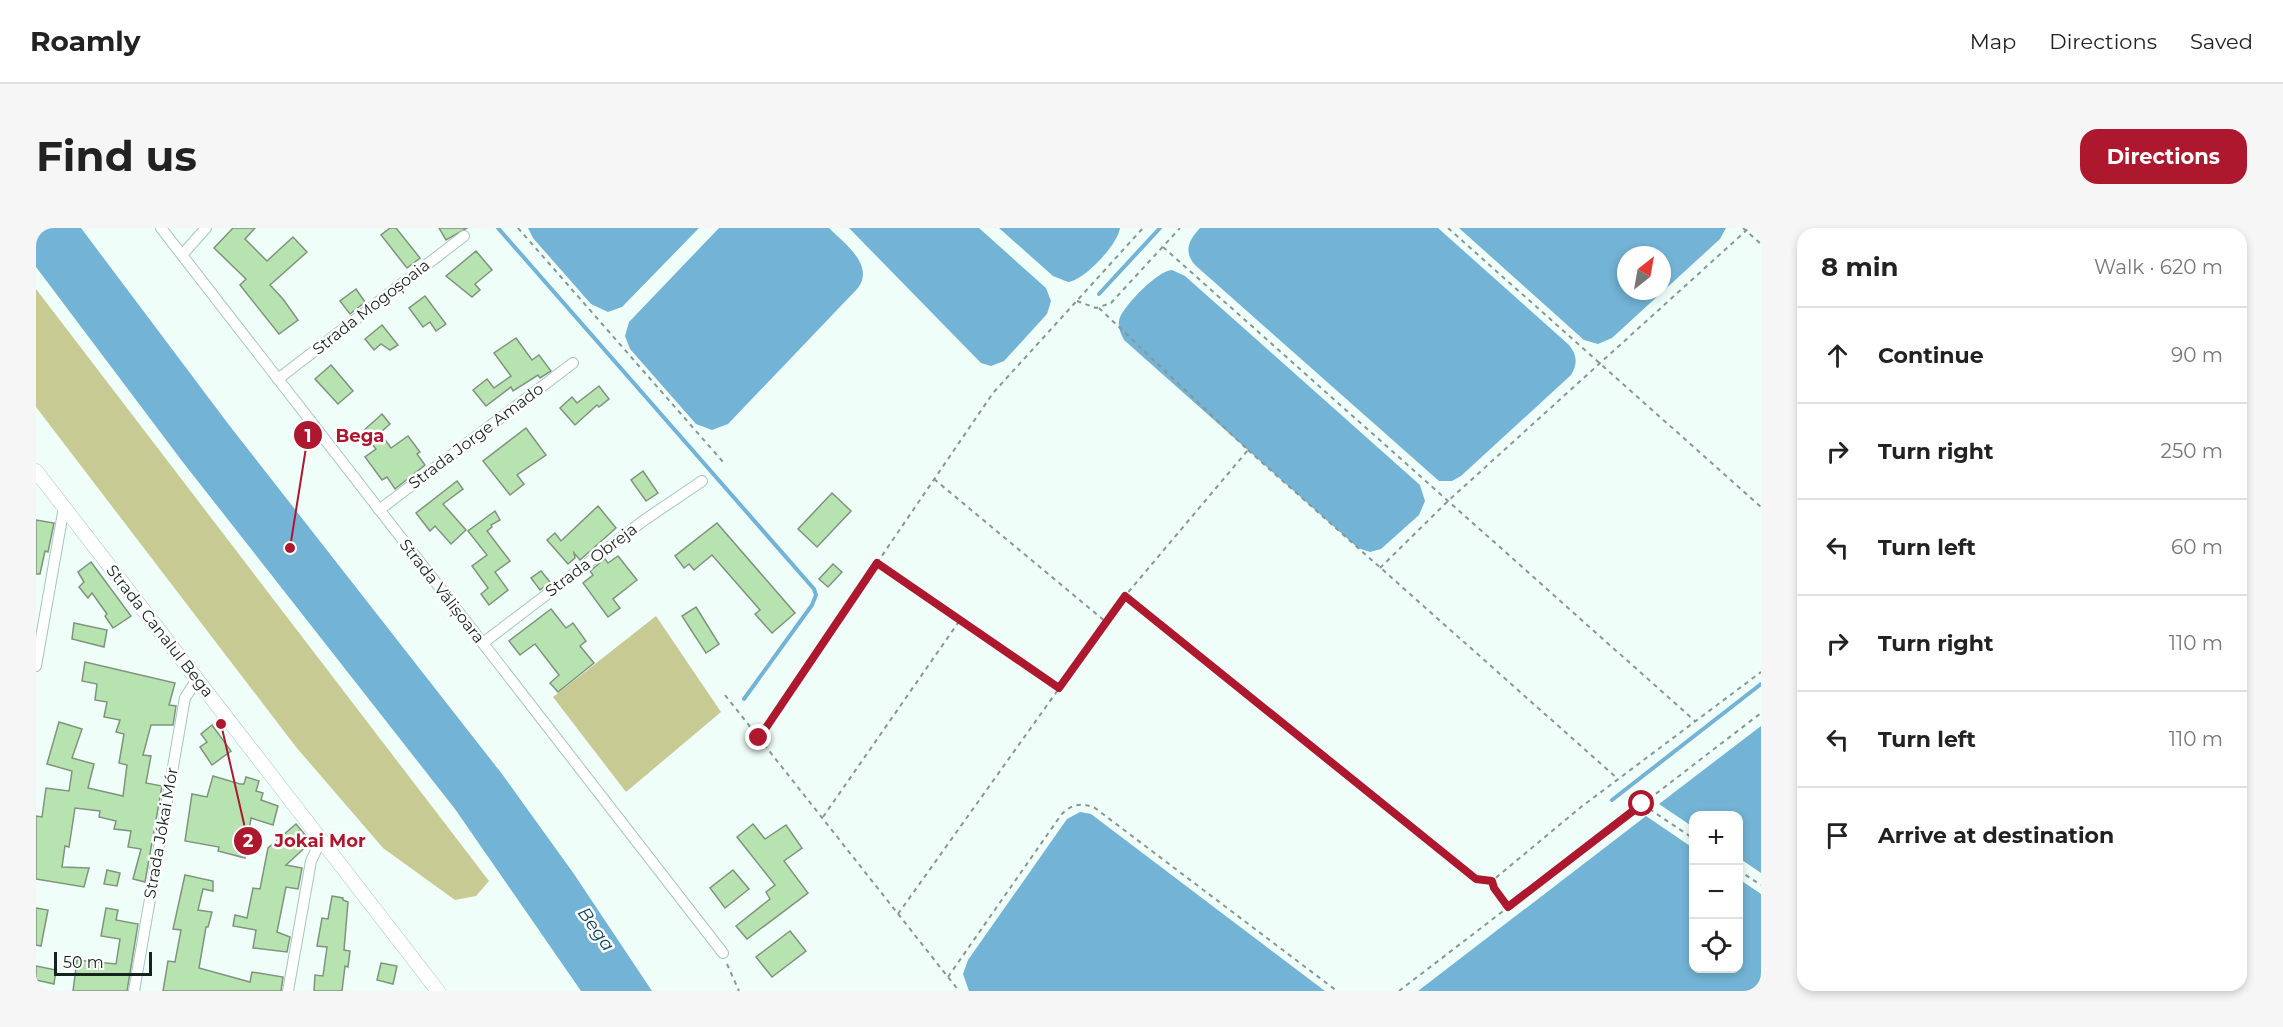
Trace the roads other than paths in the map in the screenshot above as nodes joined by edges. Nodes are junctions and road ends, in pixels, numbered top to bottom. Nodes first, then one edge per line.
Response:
1 (161, 228) edge
2 (206, 228) edge
3 (464, 236) dead end
4 (182, 255) junction
5 (573, 363) dead end
6 (278, 379) junction
7 (36, 471) edge
8 (702, 481) dead end
9 (64, 507) junction
10 (379, 510) junction
11 (483, 643) junction
12 (36, 666) edge
13 (197, 679) junction
14 (321, 840) junction
15 (723, 953) road end
16 (134, 991) edge
17 (288, 991) edge
18 (438, 991) edge

1 - 4 street, Strada Vălișoara
2 - 4 street
3 - 6 street, Strada Mogoșoaia
4 - 6 street, Strada Vălișoara
5 - 10 street, Strada Jorge Amado
6 - 10 street, Strada Vălișoara
7 - 9 street, Strada Canalul Bega
8 - 11 street, Strada Obreja
9 - 12 street
9 - 13 street, Strada Canalul Bega
10 - 11 street, Strada Vălișoara
11 - 15 street, Strada Vălișoara
13 - 14 street, Strada Canalul Bega
13 - 16 street, Strada Jókai Mór
14 - 17 street
14 - 18 street, Strada Canalul Bega

